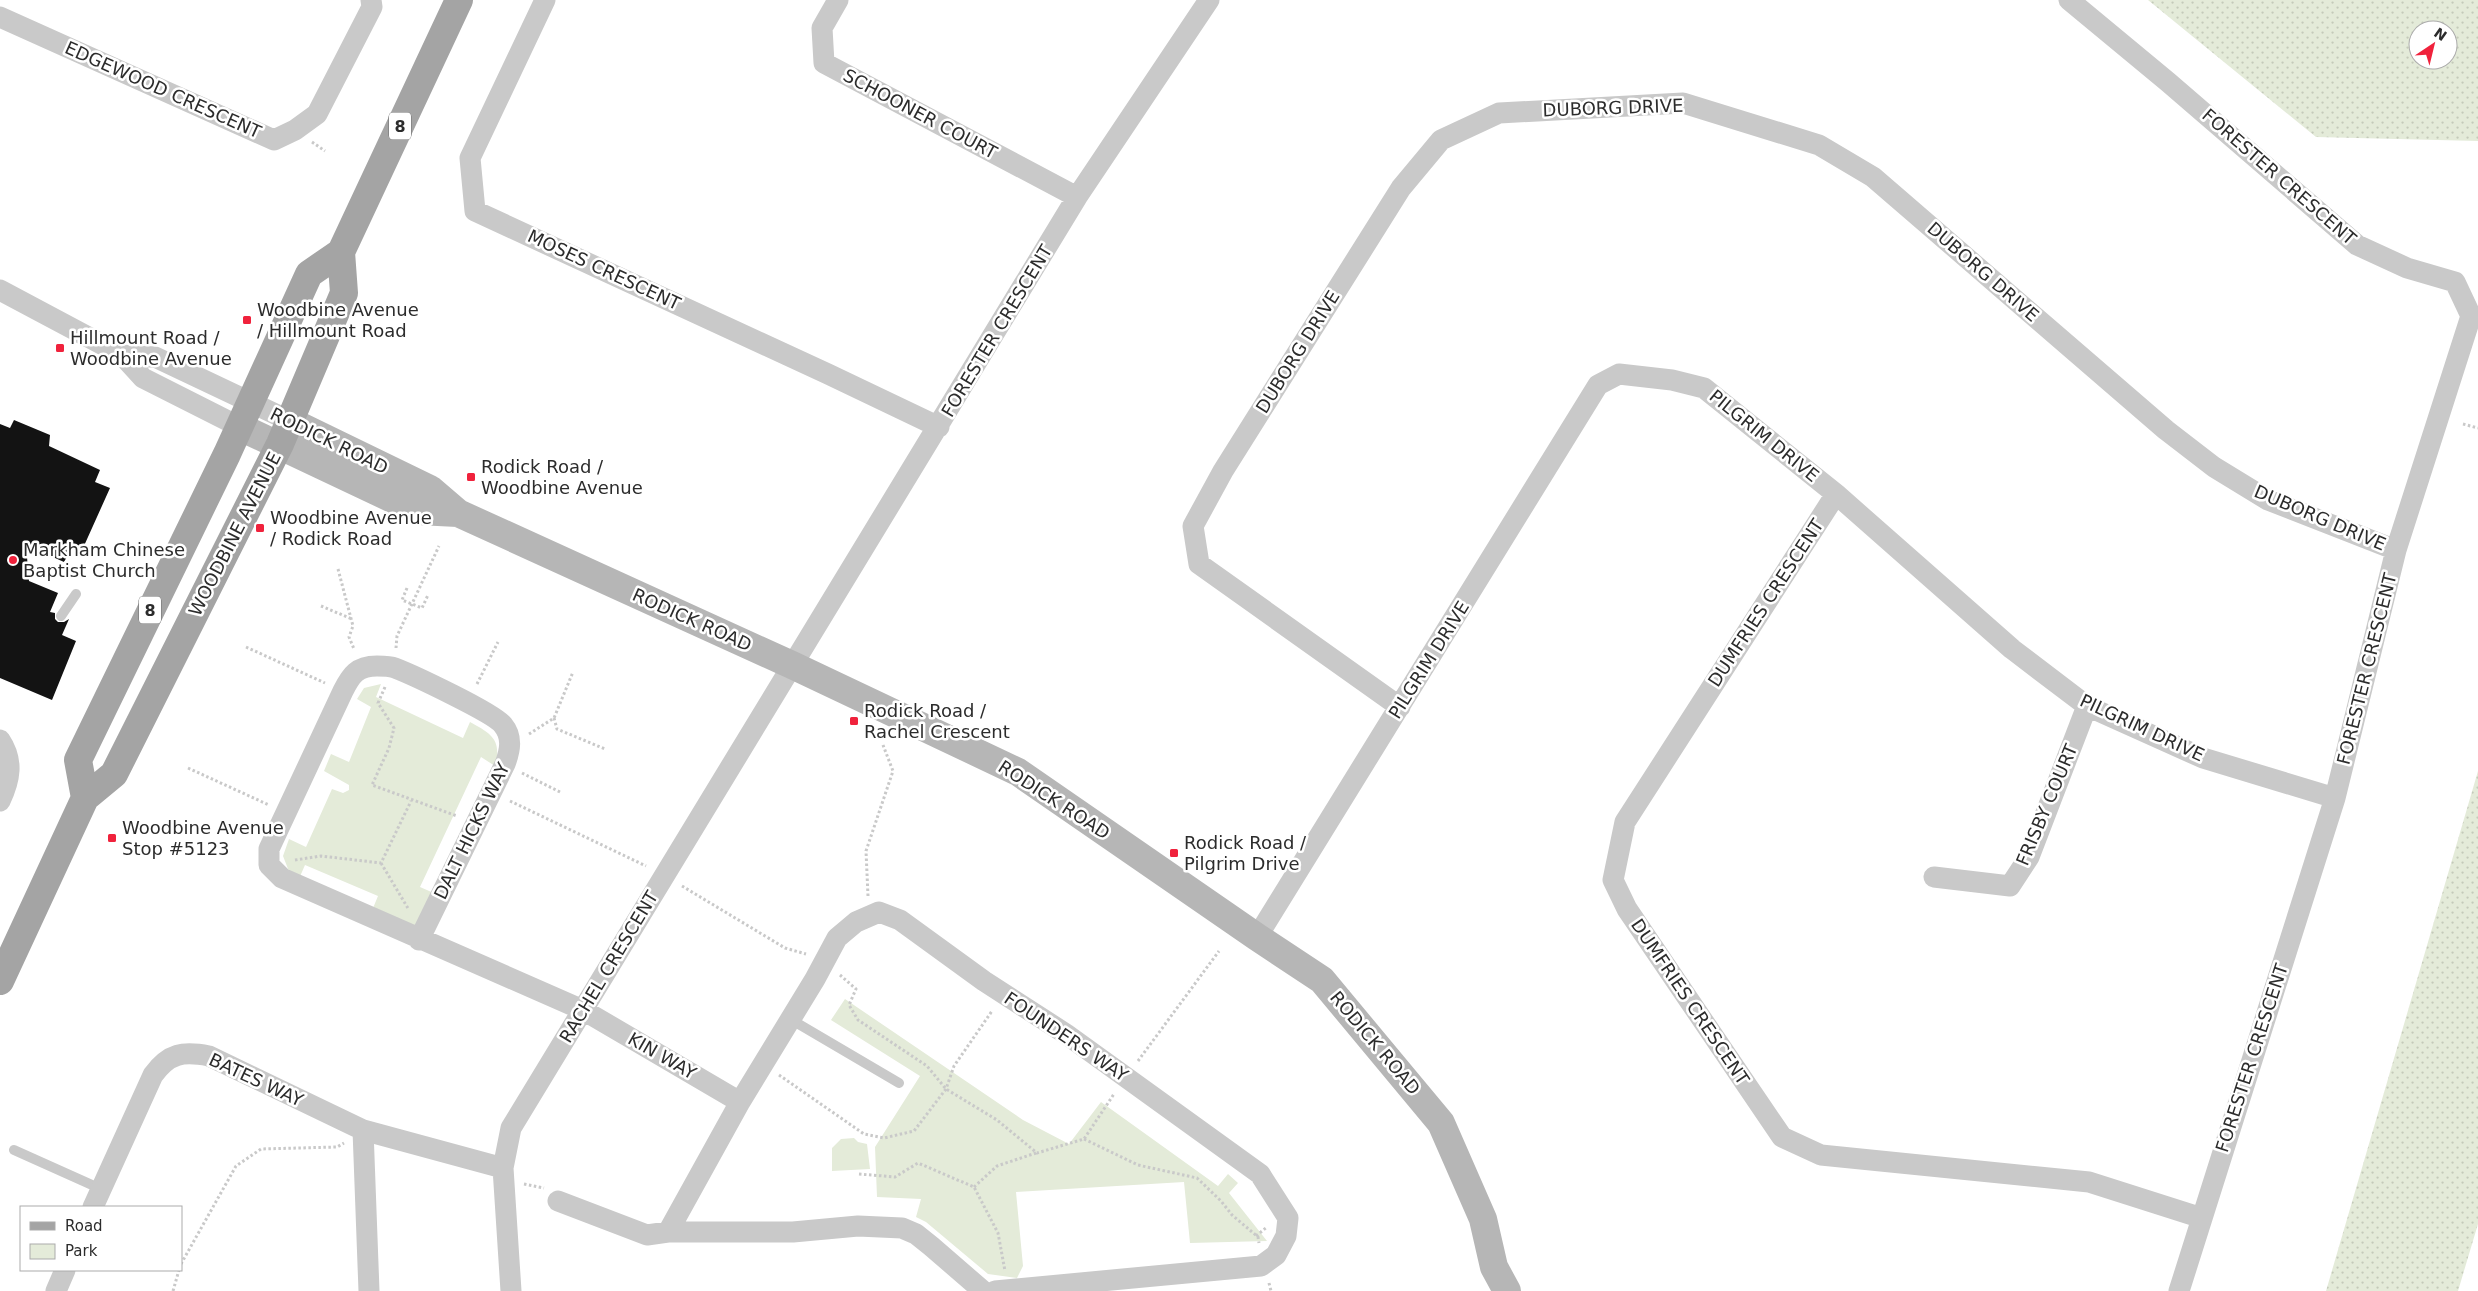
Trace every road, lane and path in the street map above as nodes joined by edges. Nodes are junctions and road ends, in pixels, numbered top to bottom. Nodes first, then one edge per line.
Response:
1 (371, 0) edge
2 (458, 0) edge
3 (545, 0) edge
4 (838, 0) edge
5 (1208, 0) edge
6 (2069, 0) edge
7 (0, 17) edge
8 (1077, 197) junction
9 (341, 252) junction
10 (0, 290) edge
11 (245, 415) junction
12 (2463, 424) dead end
13 (938, 427) junction
14 (2478, 428) edge
15 (285, 433) junction
16 (1836, 494) junction
17 (439, 546) dead end
18 (2396, 550) junction
19 (338, 569) dead end
20 (407, 588) dead end
21 (76, 594) dead end
22 (428, 595) dead end
23 (412, 604) junction
24 (322, 606) dead end
25 (61, 616) dead end
26 (352, 619) junction
27 (498, 642) dead end
28 (246, 647) dead end
29 (792, 666) junction
30 (363, 668) junction
31 (394, 668) junction
32 (573, 672) dead end
33 (343, 691) junction
34 (467, 704) junction
35 (2087, 706) junction
36 (1400, 707) junction
37 (554, 718) junction
38 (0, 740) edge
39 (883, 746) dead end
40 (606, 749) dead end
41 (508, 755) junction
42 (188, 768) dead end
43 (492, 792) junction
44 (562, 793) dead end
45 (85, 798) junction
46 (2335, 798) junction
47 (411, 800) junction
48 (0, 801) edge
49 (287, 813) junction
50 (476, 825) junction
51 (381, 863) junction
52 (269, 864) junction
53 (665, 875) junction
54 (1934, 876) dead end
55 (868, 916) junction
56 (421, 936) junction
57 (1256, 937) junction
58 (824, 962) junction
59 (0, 981) edge
60 (583, 1010) junction
61 (790, 1019) junction
62 (899, 1083) dead end
63 (946, 1090) dead end
64 (740, 1102) junction
65 (363, 1130) junction
66 (1084, 1139) dead end
67 (14, 1150) dead end
68 (1037, 1153) dead end
69 (503, 1173) junction
70 (859, 1174) dead end
71 (974, 1187) junction
72 (97, 1198) edge
73 (558, 1200) joint
74 (2202, 1218) junction
75 (668, 1232) junction
76 (182, 1262) edge
77 (1262, 1265) junction
78 (65, 1271) edge
79 (179, 1271) edge
80 (1488, 1279) edge
81 (1002, 1290) edge
82 (56, 1291) edge
83 (174, 1291) edge
84 (369, 1291) edge
85 (511, 1291) edge
86 (983, 1291) edge
87 (996, 1291) edge
88 (1271, 1291) edge
89 (1506, 1291) edge
90 (2179, 1291) edge

1 - 7 street, EDGEWOOD CRESCENT
2 - 9 main road, WOODBINE AVENUE / 8
3 - 13 street, MOSES CRESCENT
4 - 8 street, SCHOONER COURT
5 - 8 street, FORESTER CRESCENT
6 - 18 street, FORESTER CRESCENT
8 - 13 street, FORESTER CRESCENT
9 - 11 main road, 8
9 - 15 main road, WOODBINE AVENUE / 8
10 - 11 street
11 - 15 main road, RODICK ROAD
11 - 45 main road, 8
12 - 14 path
13 - 29 street, FORESTER CRESCENT
15 - 29 main road, RODICK ROAD
15 - 45 main road, WOODBINE AVENUE / 8
16 - 35 street, PILGRIM DRIVE
16 - 36 street, PILGRIM DRIVE
16 - 74 street, DUMFRIES CRESCENT
17 - 23 path
18 - 36 street, DUBORG DRIVE
18 - 46 street, FORESTER CRESCENT
19 - 26 path
20 - 23 path
21 - 25 lane
22 - 23 path
23 - 31 path
24 - 26 path
26 - 30 path
27 - 34 path
28 - 33 path
29 - 53 street, RACHEL CRESCENT
29 - 57 main road, RODICK ROAD
30 - 31 street, DALT HICKS WAY
30 - 33 street
31 - 34 street, DALT HICKS WAY
31 - 47 path
32 - 37 path
33 - 49 street
34 - 41 street, DALT HICKS WAY
35 - 46 street, PILGRIM DRIVE
35 - 54 street, FRISBY COURT
36 - 57 street, PILGRIM DRIVE
37 - 40 path
37 - 41 path
38 - 48 street
39 - 55 path
41 - 43 street, DALT HICKS WAY
41 - 44 path
42 - 49 path
43 - 50 street, DALT HICKS WAY
43 - 53 path
45 - 59 main road, WOODBINE AVENUE / 8
46 - 74 street, FORESTER CRESCENT
47 - 50 path
47 - 51 path
49 - 52 street
50 - 56 street, DALT HICKS WAY
51 - 52 path
51 - 56 path
52 - 56 street
53 - 58 path
53 - 60 street, RACHEL CRESCENT
55 - 58 street
55 - 77 street, FOUNDERS WAY
56 - 60 street
57 - 80 main road, RODICK ROAD
58 - 61 street
58 - 63 path
60 - 64 street, KIN WAY
60 - 69 street, RACHEL CRESCENT
61 - 62 lane
61 - 64 street
64 - 75 street
65 - 69 street, BATES WAY
65 - 72 street, BATES WAY
65 - 76 path
65 - 84 street
66 - 77 path
67 - 72 lane
68 - 71 path
69 - 73 path
69 - 85 street, RACHEL CRESCENT
70 - 71 path
71 - 81 path
73 - 75 street
74 - 90 street, FORESTER CRESCENT
75 - 86 street
77 - 81 street
77 - 88 path
78 - 82 street
79 - 83 path
80 - 89 main road, RODICK ROAD
81 - 87 street

